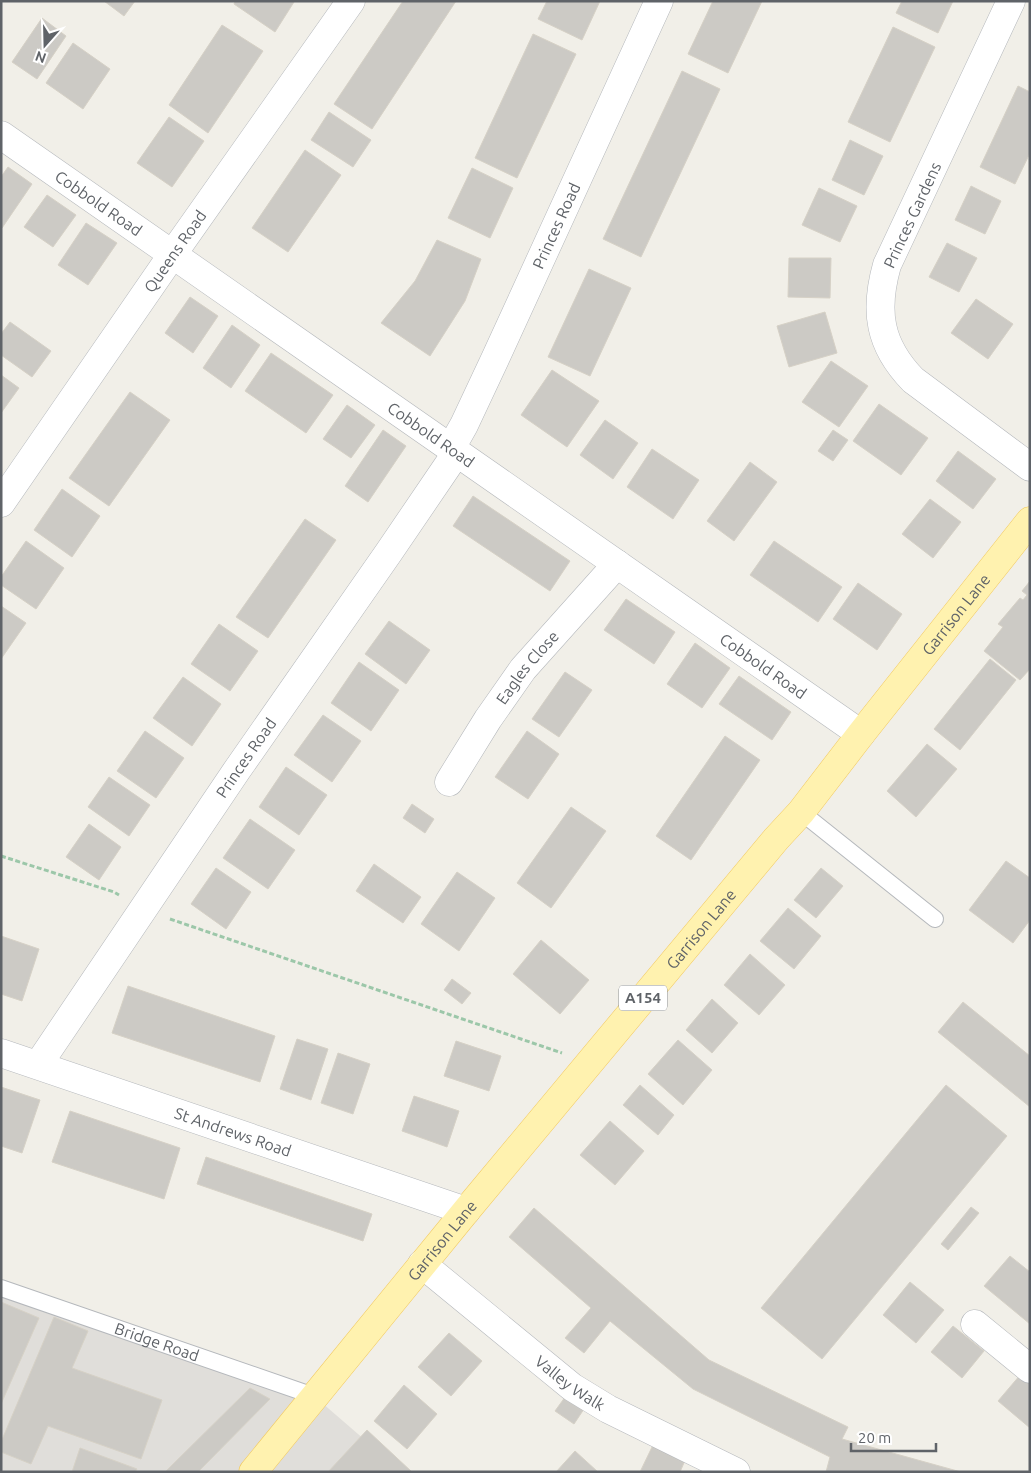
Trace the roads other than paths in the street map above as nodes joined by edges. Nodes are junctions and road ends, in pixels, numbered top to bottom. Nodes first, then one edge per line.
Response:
1 (351, 1) edge
2 (659, 1) edge
3 (1010, 1) edge
4 (1, 136) edge
5 (172, 254) junction
6 (454, 450) junction
7 (1030, 466) edge
8 (1, 503) edge
9 (1030, 521) edge
10 (617, 564) junction
11 (861, 734) junction
12 (449, 782) dead end
13 (801, 812) junction
14 (935, 919) dead end
15 (1, 1053) edge
16 (38, 1066) junction
17 (466, 1211) junction
18 (422, 1264) junction
19 (1, 1288) edge
20 (975, 1324) dead end
21 (1030, 1369) edge
22 (314, 1396) junction
23 (253, 1472) edge
24 (736, 1472) edge

1 - 5 street, Queens Road
2 - 6 street, Princes Road
3 - 7 street, Princes Gardens
4 - 5 street, Cobbold Road
5 - 6 street, Cobbold Road
5 - 8 street, Queens Road
6 - 10 street, Cobbold Road
6 - 16 street, Princes Road
9 - 11 main road, Garrison Lane / A154
10 - 11 street, Cobbold Road
10 - 12 street, Eagles Close
11 - 13 main road, Garrison Lane / A154
13 - 14 lane
13 - 17 main road, Garrison Lane / A154
15 - 16 street, St Andrews Road
16 - 17 street, St Andrews Road
17 - 18 main road, Garrison Lane / A154
18 - 22 main road, Garrison Lane / A154
18 - 24 street, Valley Walk
19 - 22 lane, Bridge Road
20 - 21 street
22 - 23 main road, Garrison Lane / A154

